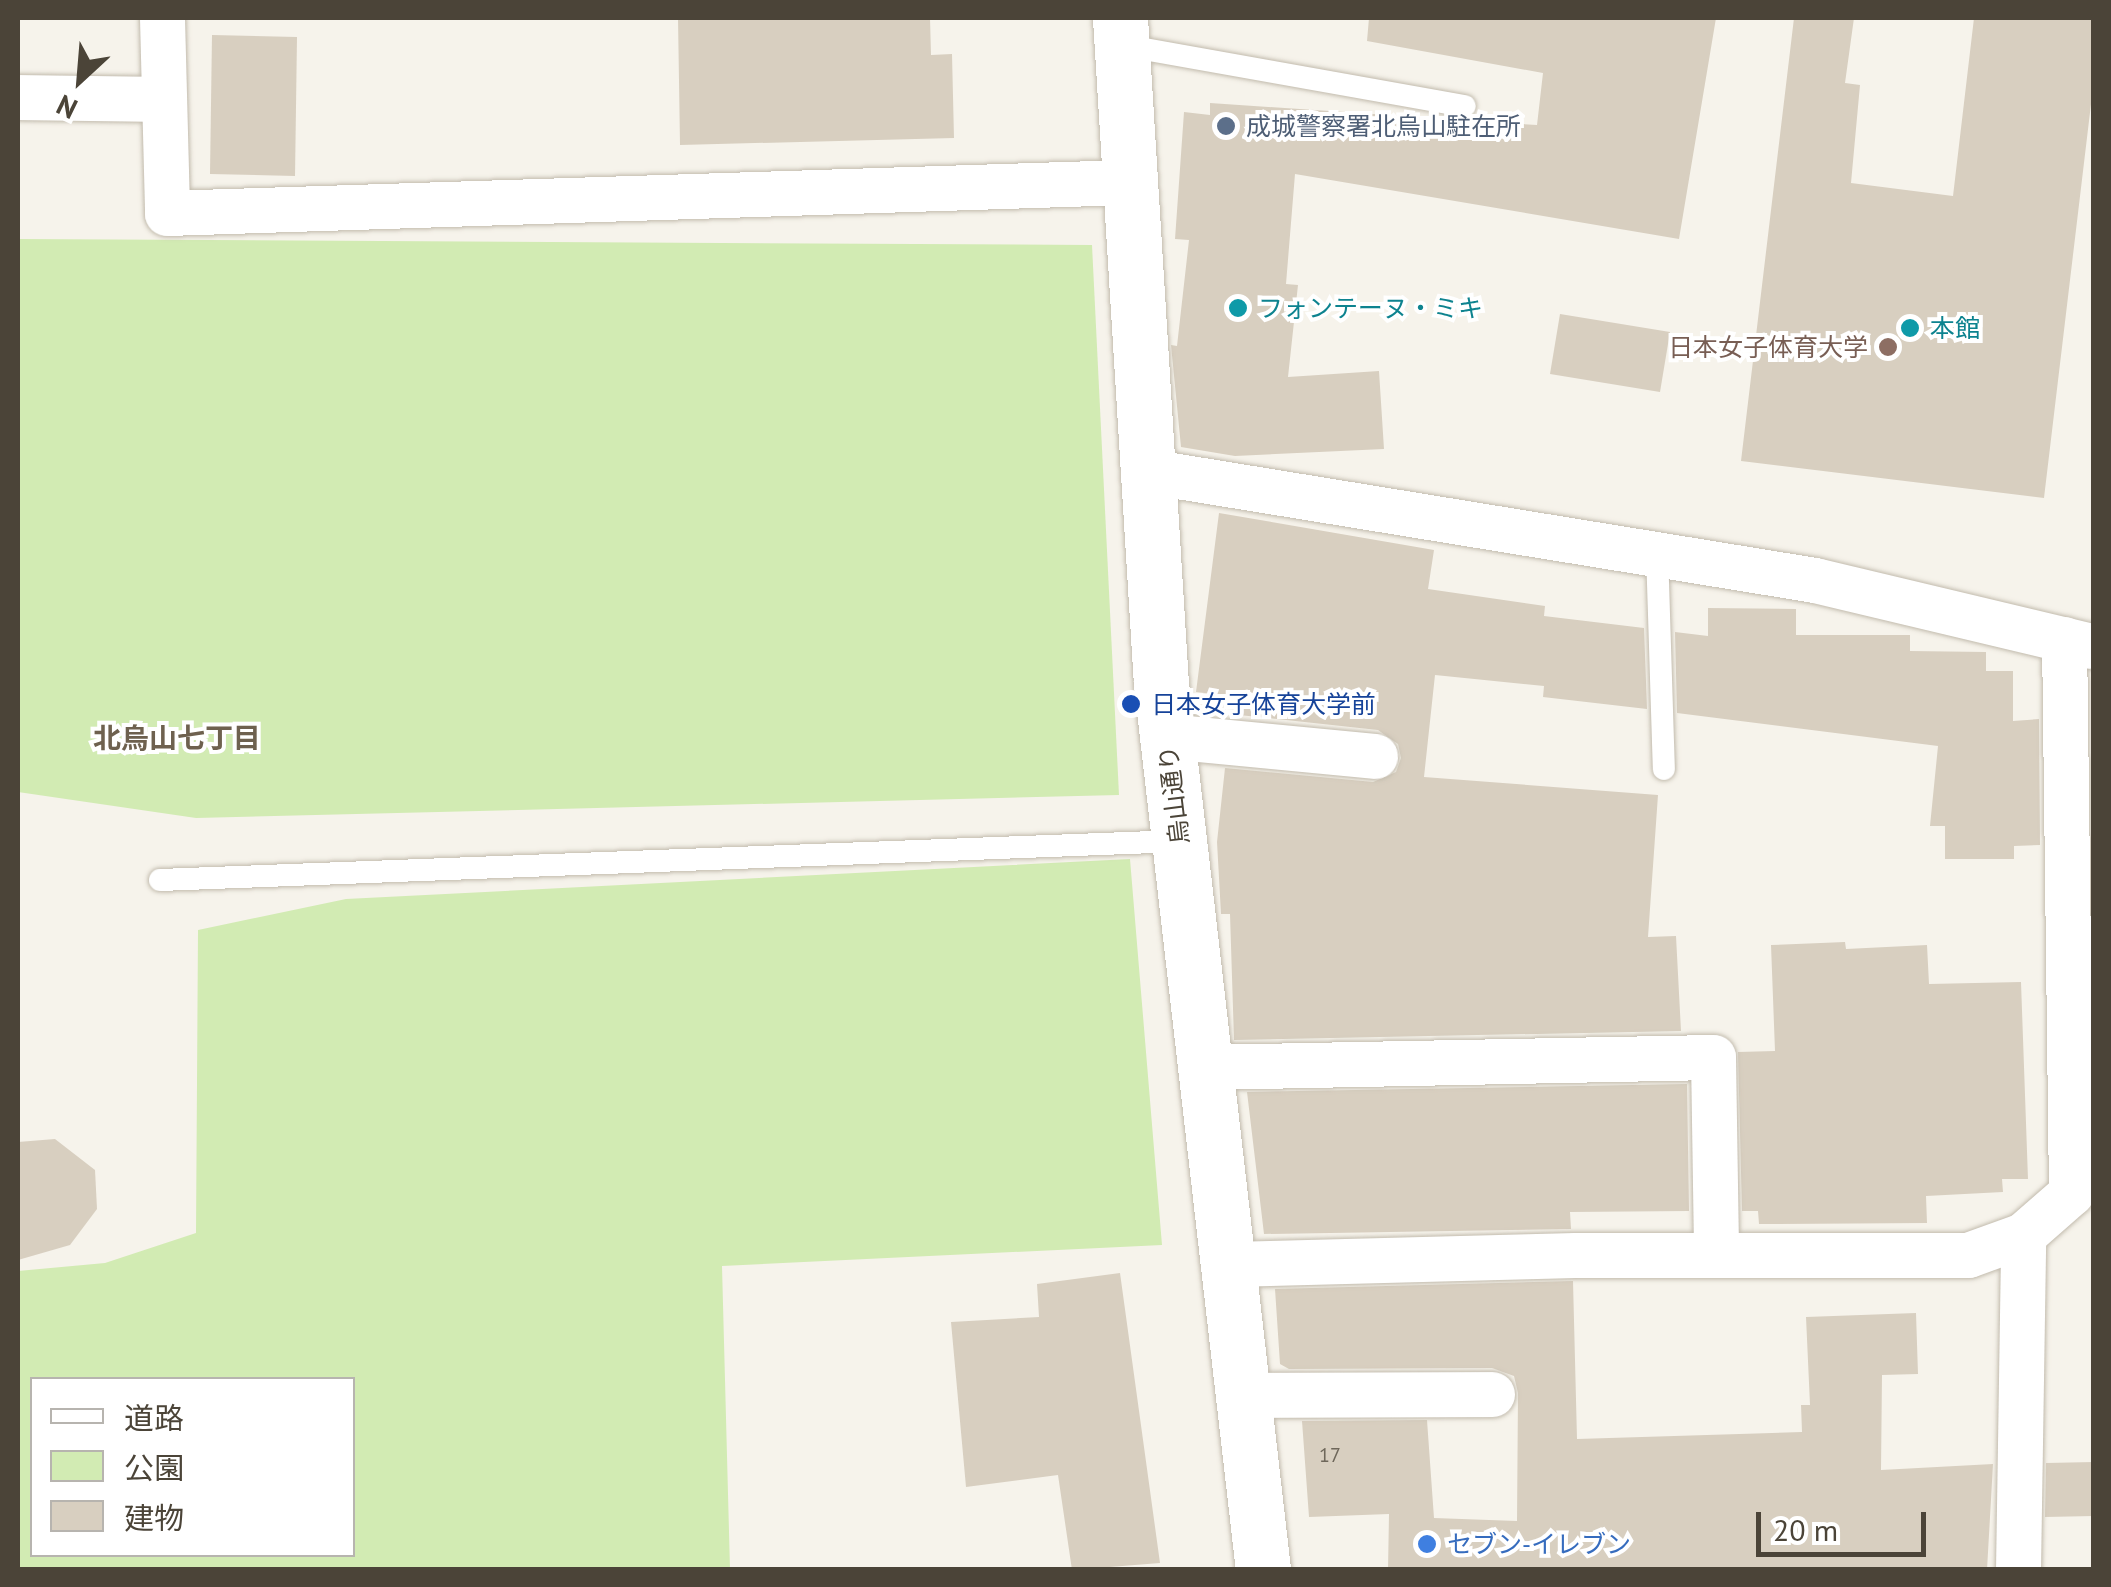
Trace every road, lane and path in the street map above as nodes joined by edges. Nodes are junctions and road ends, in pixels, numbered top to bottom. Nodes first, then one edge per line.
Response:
1 (162, 18) edge
2 (1121, 32) edge
3 (18, 97) edge
4 (163, 99) junction
5 (1465, 106) dead end
6 (1130, 182) junction
7 (1147, 471) junction
8 (1657, 551) junction
9 (2079, 643) edge
10 (1167, 736) junction
11 (1375, 756) dead end
12 (1664, 770) dead end
13 (1180, 841) junction
14 (160, 880) dead end
15 (1206, 1067) junction
16 (2082, 1196) edge
17 (2023, 1234) junction
18 (1716, 1255) junction
19 (1232, 1264) junction
20 (1492, 1394) dead end
21 (1242, 1395) junction
22 (1262, 1570) edge
23 (2018, 1570) edge

1 - 4 street
2 - 5 lane
2 - 6 street, 烏山通り
3 - 4 street
4 - 6 street
6 - 7 street, 烏山通り
7 - 8 street
7 - 10 street, 烏山通り
8 - 9 street
8 - 12 lane
9 - 16 street
10 - 11 street
10 - 13 street, 烏山通り
13 - 14 lane
13 - 15 street, 烏山通り
15 - 18 street
15 - 19 street, 烏山通り
16 - 17 street
17 - 18 street
17 - 23 street
18 - 19 street
19 - 21 street, 烏山通り
20 - 21 street
21 - 22 street, 烏山通り

